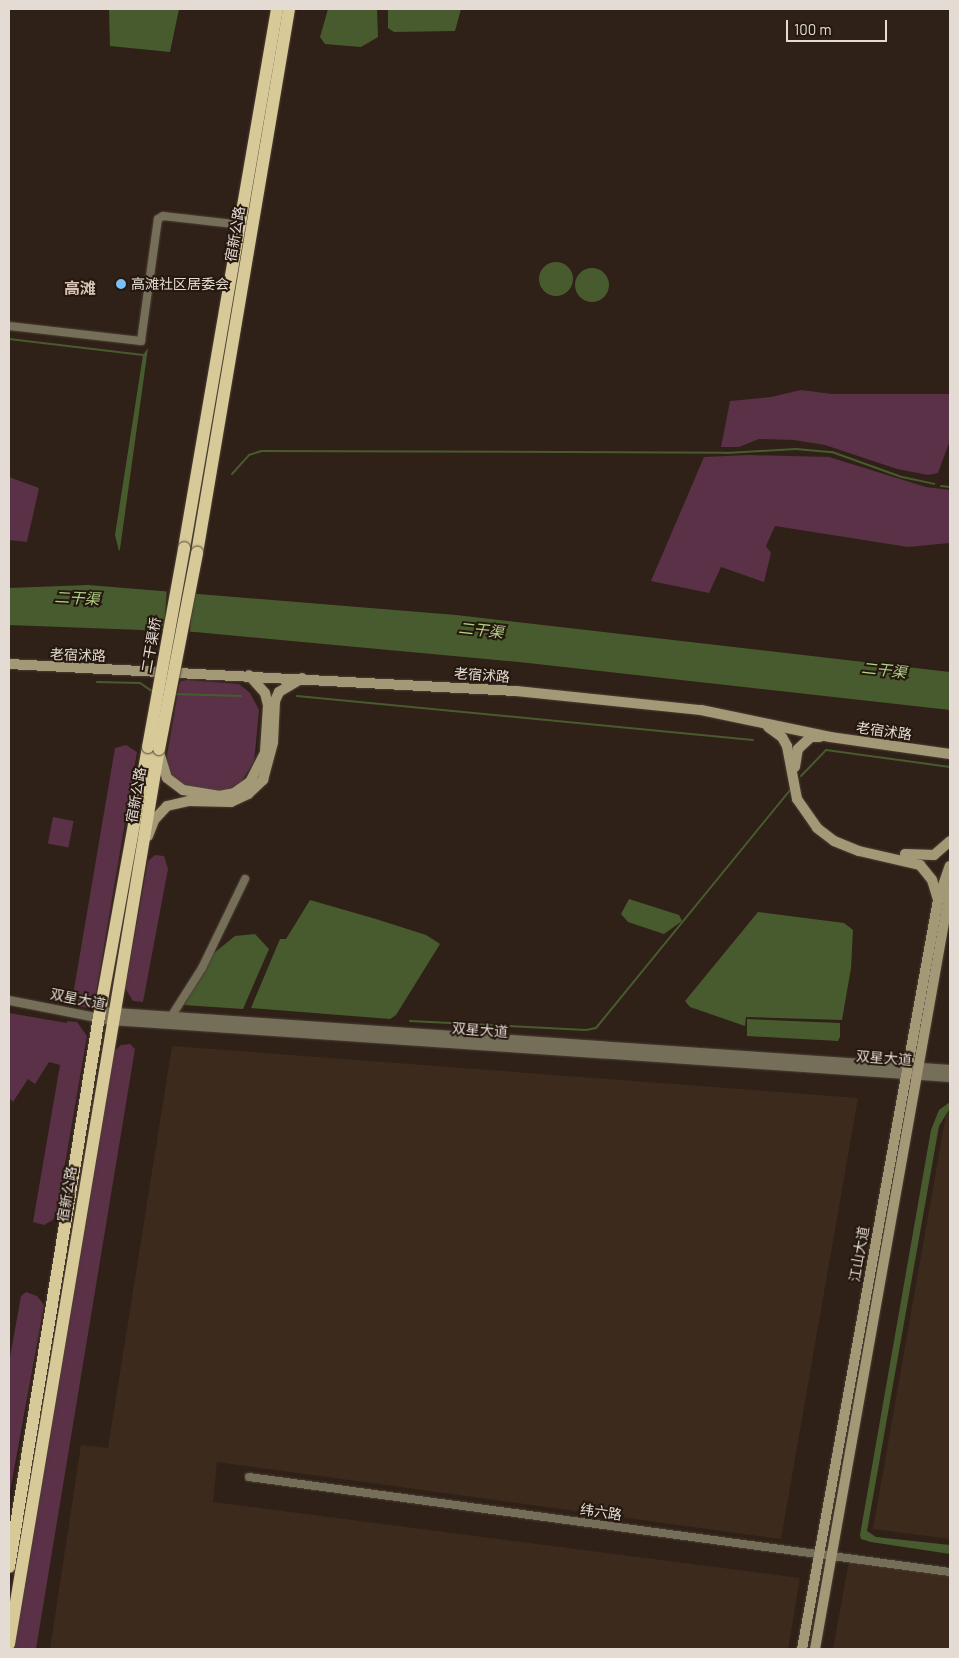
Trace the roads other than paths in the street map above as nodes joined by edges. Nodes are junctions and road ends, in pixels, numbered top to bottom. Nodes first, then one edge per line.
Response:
1 (277, 9) edge
2 (289, 9) edge
3 (246, 226) junction
4 (9, 326) edge
5 (184, 548) joint
6 (197, 553) joint
7 (9, 664) edge
8 (249, 675) junction
9 (303, 677) junction
10 (748, 719) junction
11 (780, 727) junction
12 (830, 737) junction
13 (155, 749) junction
14 (950, 754) edge
15 (795, 759) junction
16 (950, 841) edge
17 (140, 859) junction
18 (950, 866) edge
19 (245, 879) dead end
20 (950, 889) edge
21 (938, 900) junction
22 (9, 1000) edge
23 (106, 1015) junction
24 (169, 1020) junction
25 (913, 1069) junction
26 (950, 1069) edge
27 (950, 1077) edge
28 (249, 1477) dead end
29 (818, 1554) junction
30 (832, 1556) junction
31 (9, 1567) edge
32 (950, 1572) edge
33 (9, 1644) edge
34 (802, 1649) edge
35 (815, 1649) edge

1 - 3 highway, 宿新公路
2 - 3 highway, 宿新公路
3 - 4 street
3 - 5 highway, 宿新公路
3 - 6 highway, 宿新公路
5 - 13 highway, 二干渠桥, bridge
6 - 13 highway, 二干渠桥, bridge
7 - 8 main road, 老宿沭路
8 - 9 main road, 老宿沭路
8 - 13 main road
9 - 10 main road, 老宿沭路
9 - 17 main road
10 - 11 main road, 老宿沭路
10 - 21 main road
11 - 12 main road, 老宿沭路
11 - 15 main road
12 - 14 main road, 老宿沭路
12 - 15 main road
13 - 17 highway, 宿新公路
13 - 23 highway, 宿新公路
15 - 16 main road
17 - 23 highway, 宿新公路
18 - 21 main road, 江山大道
19 - 24 street
20 - 25 main road, 江山大道
21 - 25 main road, 江山大道
22 - 23 street, 双星大道
23 - 24 street, 双星大道
23 - 31 highway, 宿新公路
23 - 33 highway, 宿新公路
24 - 25 street, 双星大道
25 - 26 street, 双星大道
25 - 27 street, 双星大道
25 - 29 main road, 江山大道
25 - 30 main road, 江山大道
28 - 29 street, 纬六路
29 - 30 street, 纬六路
29 - 34 main road, 江山大道
30 - 32 street, 纬六路
30 - 35 main road, 江山大道

